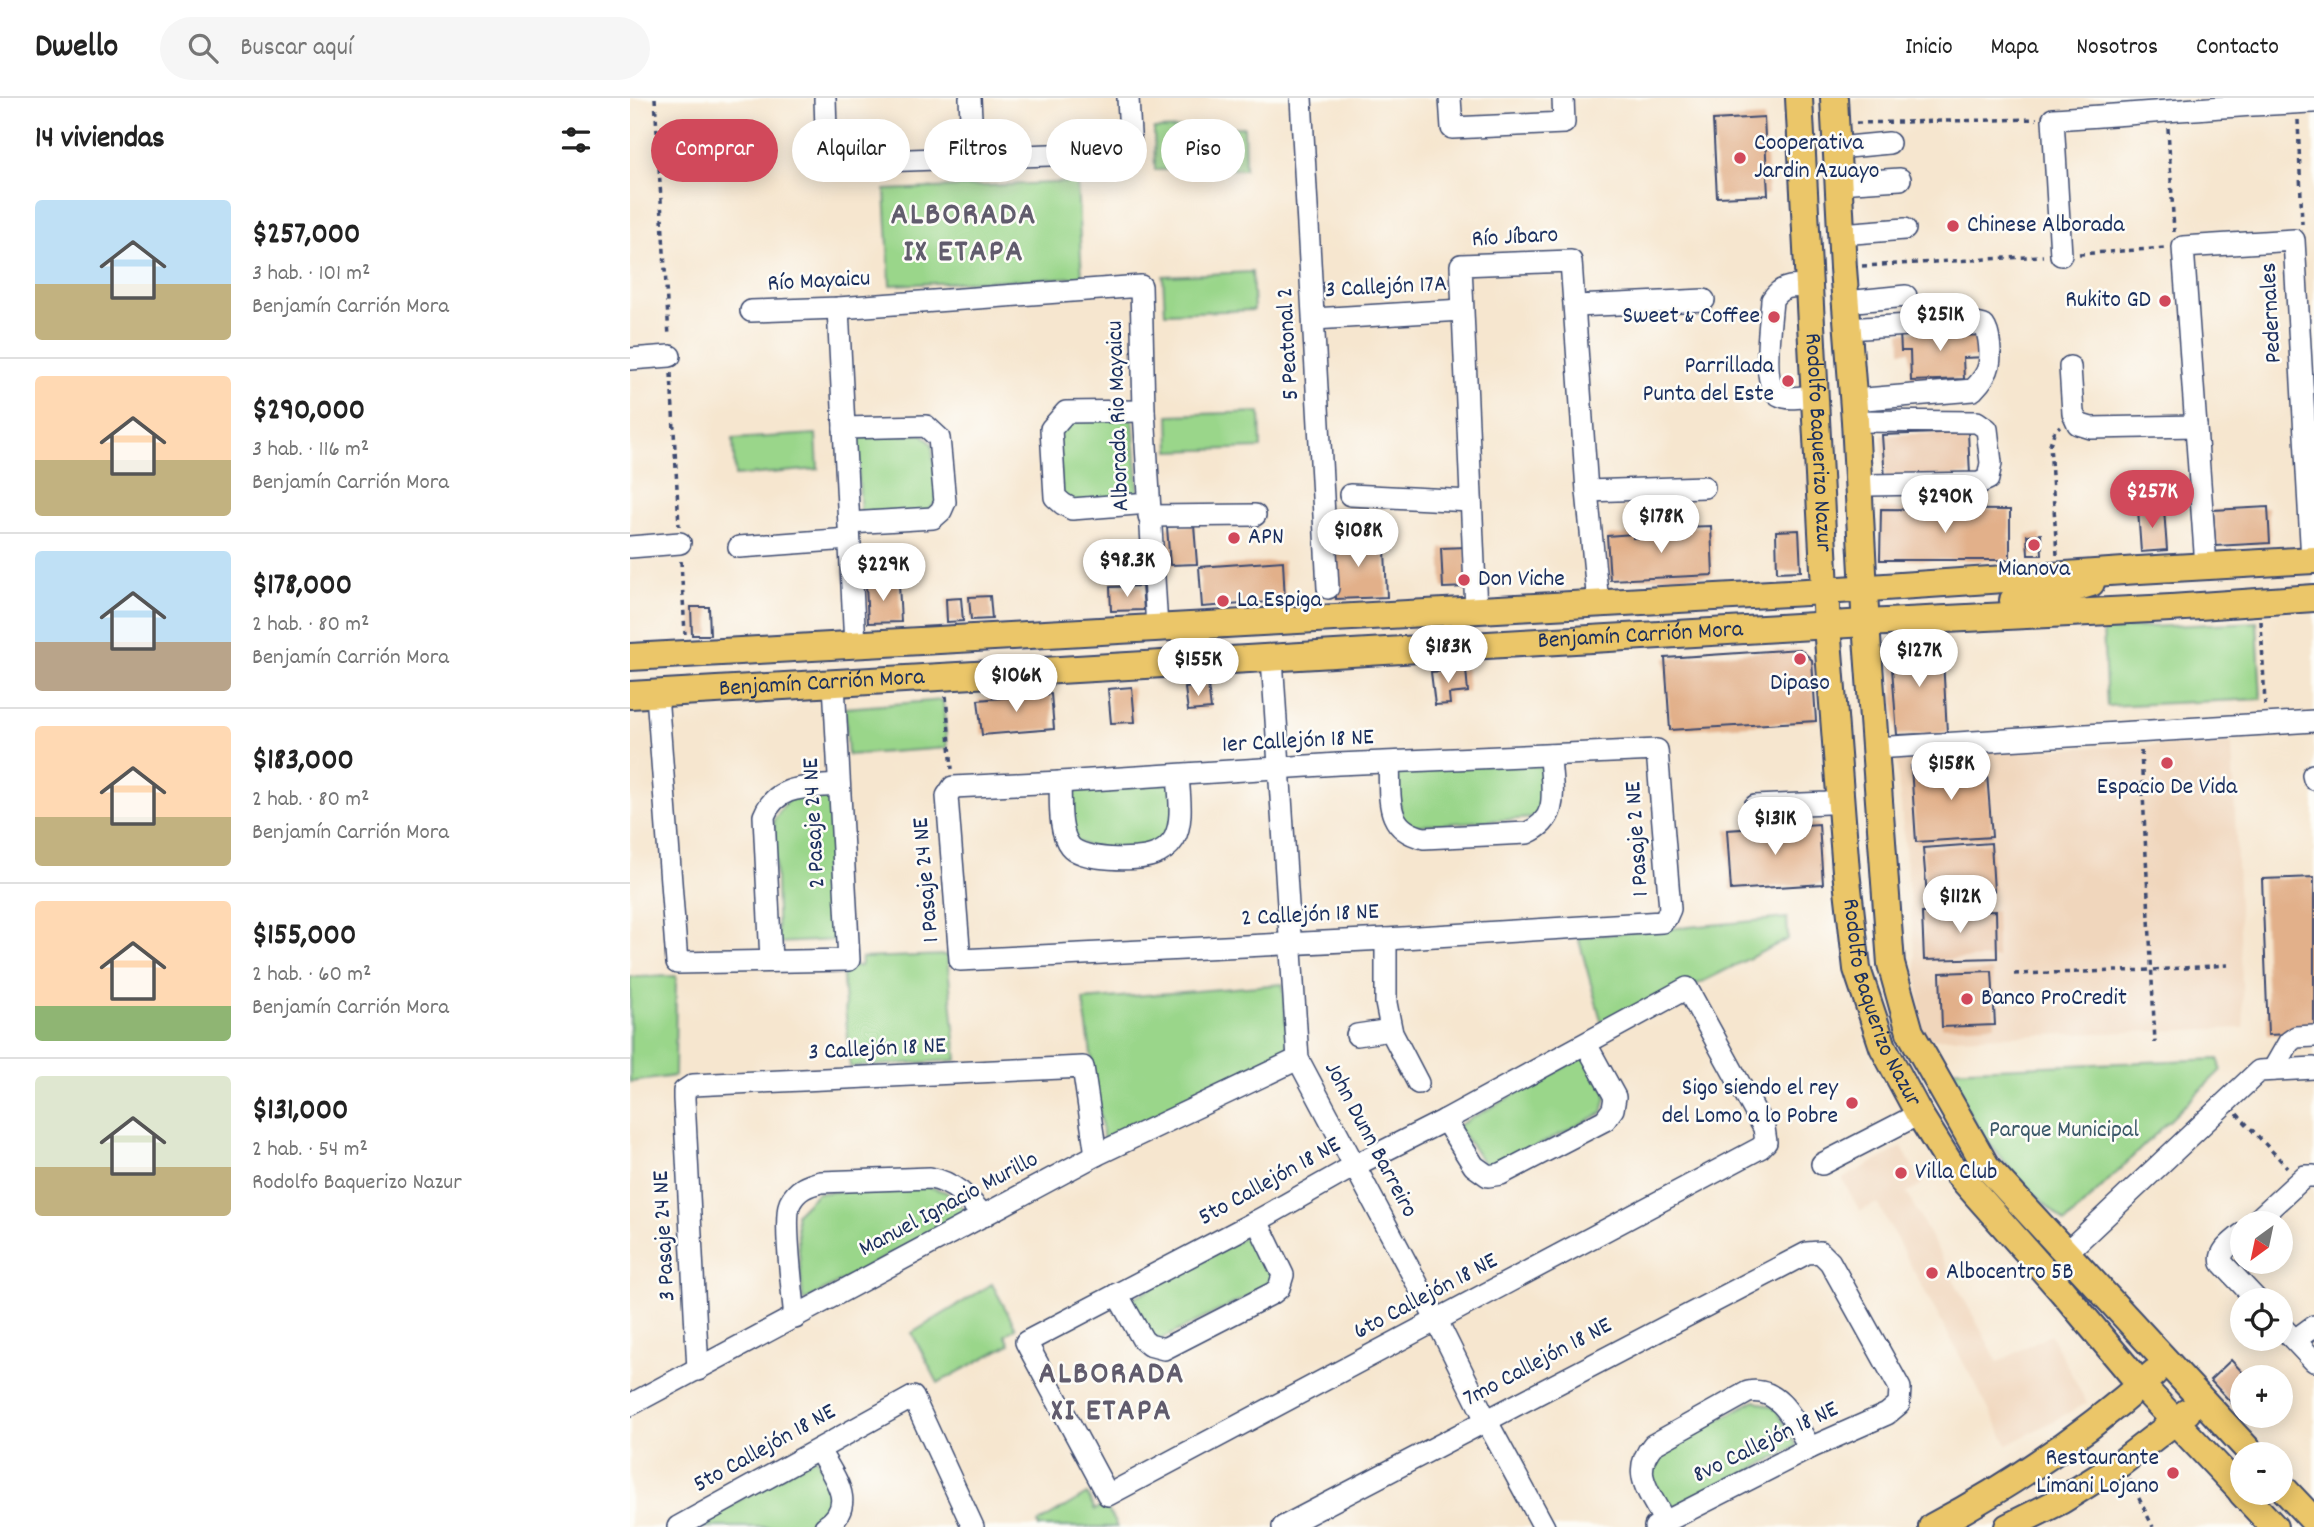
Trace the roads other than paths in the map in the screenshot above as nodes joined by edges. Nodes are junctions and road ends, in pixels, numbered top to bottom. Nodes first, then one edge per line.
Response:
1 (825, 98) edge
2 (970, 98) edge
3 (1128, 98) edge
4 (1301, 98) edge
5 (1450, 98) edge
6 (1563, 98) edge
7 (1799, 98) edge
8 (2296, 101) edge
9 (2173, 107) edge
10 (971, 119) edge
11 (1836, 123) edge
12 (1889, 143) dead end
13 (1032, 156) edge
14 (924, 160) edge
15 (1900, 179) dead end
16 (1838, 183) junction
17 (1905, 229) dead end
18 (1841, 234) junction
19 (2061, 255) road end
20 (1141, 286) joint
21 (1809, 287) junction
22 (1906, 296) dead end
23 (1704, 300) dead end
24 (1846, 302) junction
25 (1576, 306) junction
26 (838, 308) junction
27 (1462, 310) junction
28 (751, 312) dead end
29 (1314, 318) junction
30 (1848, 329) junction
31 (670, 356) road end
32 (630, 359) edge
33 (2070, 367) dead end
34 (1815, 396) junction
35 (1144, 411) junction
36 (1854, 411) junction
37 (2309, 420) edge
38 (2196, 426) junction
39 (844, 428) junction
40 (1704, 487) dead end
41 (1860, 487) junction
42 (1587, 491) junction
43 (1350, 495) dead end
44 (1471, 501) junction
45 (1149, 510) junction
46 (1255, 514) dead end
47 (849, 531) junction
48 (680, 543) road end
49 (630, 547) edge
50 (739, 547) dead end
51 (2313, 560) edge
52 (2271, 562) junction
53 (2206, 566) junction
54 (2139, 570) junction
55 (1328, 588) dead end
56 (2314, 598) edge
57 (1598, 603) junction
58 (1847, 607) junction
59 (2171, 608) junction
60 (1476, 610) junction
61 (1157, 628) junction
62 (1532, 642) junction
63 (855, 645) junction
64 (1390, 651) junction
65 (630, 657) edge
66 (1272, 658) junction
67 (834, 684) junction
68 (657, 694) junction
69 (630, 695) edge
70 (2314, 721) edge
71 (1875, 748) junction
72 (1657, 750) joint
73 (1550, 755) junction
74 (1389, 763) junction
75 (1279, 769) junction
76 (1178, 775) junction
77 (1060, 782) junction
78 (839, 785) junction
79 (950, 791) joint
80 (1840, 800) junction
81 (1755, 806) dead end
82 (1661, 922) joint
83 (1386, 939) junction
84 (1290, 944) junction
85 (960, 960) joint
86 (771, 961) junction
87 (1391, 1030) junction
88 (1357, 1035) dead end
89 (2314, 1036) edge
90 (1586, 1044) junction
91 (1298, 1059) junction
92 (2314, 1068) edge
93 (2273, 1070) junction
94 (1418, 1083) dead end
95 (684, 1100) joint
96 (1919, 1114) junction
97 (1445, 1120) junction
98 (1766, 1142) joint
99 (1096, 1155) junction
100 (1822, 1164) dead end
101 (1354, 1166) junction
102 (2307, 1179) edge
103 (2268, 1211) edge
104 (984, 1216) junction
105 (1257, 1221) junction
106 (2230, 1245) edge
107 (2067, 1252) junction
108 (2230, 1271) edge
109 (2232, 1274) edge
110 (2246, 1288) edge
111 (1117, 1294) junction
112 (795, 1318) junction
113 (1437, 1321) junction
114 (2314, 1326) edge
115 (2295, 1340) joint
116 (2314, 1361) edge
117 (2166, 1363) junction
118 (698, 1370) junction
119 (2141, 1385) junction
120 (2202, 1400) junction
121 (1899, 1404) joint
122 (630, 1405) edge
123 (1486, 1420) junction
124 (2175, 1421) junction
125 (2241, 1442) edge
126 (1810, 1448) junction
127 (818, 1450) junction
128 (2230, 1480) edge
129 (1108, 1495) joint
130 (2293, 1499) edge
131 (2253, 1505) edge
132 (2314, 1521) edge
133 (1660, 1524) edge
134 (678, 1527) edge
135 (825, 1527) edge
136 (973, 1527) edge
137 (1283, 1527) edge
138 (1544, 1527) edge
139 (1933, 1527) edge
140 (2008, 1527) edge
141 (2274, 1527) edge

1 - 14 street
2 - 10 street
3 - 13 street
4 - 29 street, 5 Peatonal 2
5 - 6 street
7 - 21 main road, Rodolfo Baquerizo Nazur
8 - 9 street
9 - 19 street
11 - 12 street
11 - 16 main road, Rodolfo Baquerizo Nazur
15 - 16 street
16 - 18 main road, Rodolfo Baquerizo Nazur
17 - 18 street
18 - 24 main road, Rodolfo Baquerizo Nazur
20 - 26 street, Río Mayaicu
20 - 35 street, Alborada Rio Mayaicu
21 - 34 main road, Rodolfo Baquerizo Nazur
21 - 34 street
22 - 24 street
23 - 25 street
24 - 30 main road, Rodolfo Baquerizo Nazur
25 - 27 street, Río Jíbaro
25 - 42 street, Río Jíbaro
26 - 28 street, Río Mayaicu
26 - 39 street
27 - 29 street, 3 Callejón 17A
27 - 44 street, Río Jíbaro
29 - 55 street, 5 Peatonal 2
30 - 36 main road, Rodolfo Baquerizo Nazur
30 - 36 street
31 - 32 street
33 - 38 street
34 - 58 main road, Rodolfo Baquerizo Nazur
35 - 45 street, Alborada Rio Mayaicu
35 - 45 street
36 - 41 main road, Rodolfo Baquerizo Nazur
36 - 41 street
37 - 38 street, Pedernales
37 - 51 street, Pedernales
38 - 53 street
39 - 47 street
39 - 47 street
40 - 42 street
41 - 58 main road, Rodolfo Baquerizo Nazur
42 - 57 street, Río Jíbaro
43 - 44 street
44 - 60 street, Río Jíbaro
45 - 46 street
45 - 61 street, Alborada Rio Mayaicu
47 - 50 street
47 - 63 street
48 - 49 street
51 - 52 main road, Benjamín Carrión Mora
52 - 53 main road, Benjamín Carrión Mora
52 - 59 main road
53 - 54 main road, Benjamín Carrión Mora
54 - 58 main road, Benjamín Carrión Mora
54 - 58 main road
56 - 59 main road, Benjamín Carrión Mora
57 - 58 main road, Benjamín Carrión Mora
57 - 60 main road, Benjamín Carrión Mora
57 - 62 main road
58 - 59 main road, Benjamín Carrión Mora
58 - 62 main road, Benjamín Carrión Mora
58 - 71 main road, Rodolfo Baquerizo Nazur
58 - 80 main road, Rodolfo Baquerizo Nazur
60 - 61 main road, Benjamín Carrión Mora
60 - 64 main road
61 - 63 main road, Benjamín Carrión Mora
62 - 64 main road, Benjamín Carrión Mora
63 - 65 main road, Benjamín Carrión Mora
64 - 66 main road, Benjamín Carrión Mora
66 - 67 main road, Benjamín Carrión Mora
66 - 75 street, John Dunn Barreiro
67 - 68 main road, Benjamín Carrión Mora
67 - 78 street, 2 Pasaje 24 NE
68 - 69 main road, Benjamín Carrión Mora
68 - 86 street
70 - 71 street
71 - 107 main road, Rodolfo Baquerizo Nazur
72 - 73 street, 1er Callejón 18 NE
72 - 82 street, 1 Pasaje 2 NE
73 - 74 street, 1er Callejón 18 NE
73 - 74 street
74 - 75 street, 1er Callejón 18 NE
75 - 76 street, 1er Callejón 18 NE
75 - 84 street, John Dunn Barreiro
76 - 77 street, 1er Callejón 18 NE
76 - 77 street
77 - 79 street, 1er Callejón 18 NE
78 - 86 street
78 - 86 street, 2 Pasaje 24 NE
79 - 85 street, 1 Pasaje 24 NE
80 - 81 street
80 - 96 main road, Rodolfo Baquerizo Nazur
82 - 83 street, 2 Callejón 18 NE
83 - 84 street, 2 Callejón 18 NE
83 - 87 street
84 - 85 street, 2 Callejón 18 NE
84 - 91 street, John Dunn Barreiro
87 - 88 street
87 - 94 street
89 - 93 street
90 - 97 street, 5to Callejón 18 NE
90 - 97 street
90 - 98 street, 5to Callejón 18 NE
91 - 99 street, Manuel Ignacio Murillo
91 - 101 street, John Dunn Barreiro
92 - 93 street
93 - 107 street
95 - 99 street, 3 Callejón 18 NE
95 - 118 street, 3 Pasaje 24 NE
96 - 100 street
96 - 119 main road, Rodolfo Baquerizo Nazur
97 - 101 street, 5to Callejón 18 NE
98 - 113 street, 6to Callejón 18 NE
99 - 104 street, Manuel Ignacio Murillo
101 - 105 street, 5to Callejón 18 NE
101 - 113 street, John Dunn Barreiro
102 - 103 street
104 - 112 street, Manuel Ignacio Murillo
104 - 112 street
105 - 111 street, 5to Callejón 18 NE
105 - 111 street
106 - 108 street
107 - 117 main road, Rodolfo Baquerizo Nazur
109 - 110 street
111 - 129 street, 5to Callejón 18 NE
112 - 118 street, Manuel Ignacio Murillo
113 - 123 street, John Dunn Barreiro
113 - 129 street, 6to Callejón 18 NE
114 - 115 street
115 - 116 street
117 - 119 main road
117 - 120 main road, Rodolfo Baquerizo Nazur
118 - 122 street, Manuel Ignacio Murillo
119 - 124 main road, Rodolfo Baquerizo Nazur
119 - 139 main road
120 - 124 main road
120 - 125 main road, Rodolfo Baquerizo Nazur
121 - 123 street, 7mo Callejón 18 NE
121 - 126 street, 8vo Callejón 18 NE
123 - 137 street, 7mo Callejón 18 NE
123 - 138 street, John Dunn Barreiro
124 - 128 main road, Rodolfo Baquerizo Nazur
124 - 140 main road
126 - 133 street, 8vo Callejón 18 NE
126 - 133 street
127 - 134 street, 5to Callejón 18 NE
127 - 135 street
127 - 136 street, 5to Callejón 18 NE
130 - 132 main road
131 - 141 main road, Rodolfo Baquerizo Nazur

